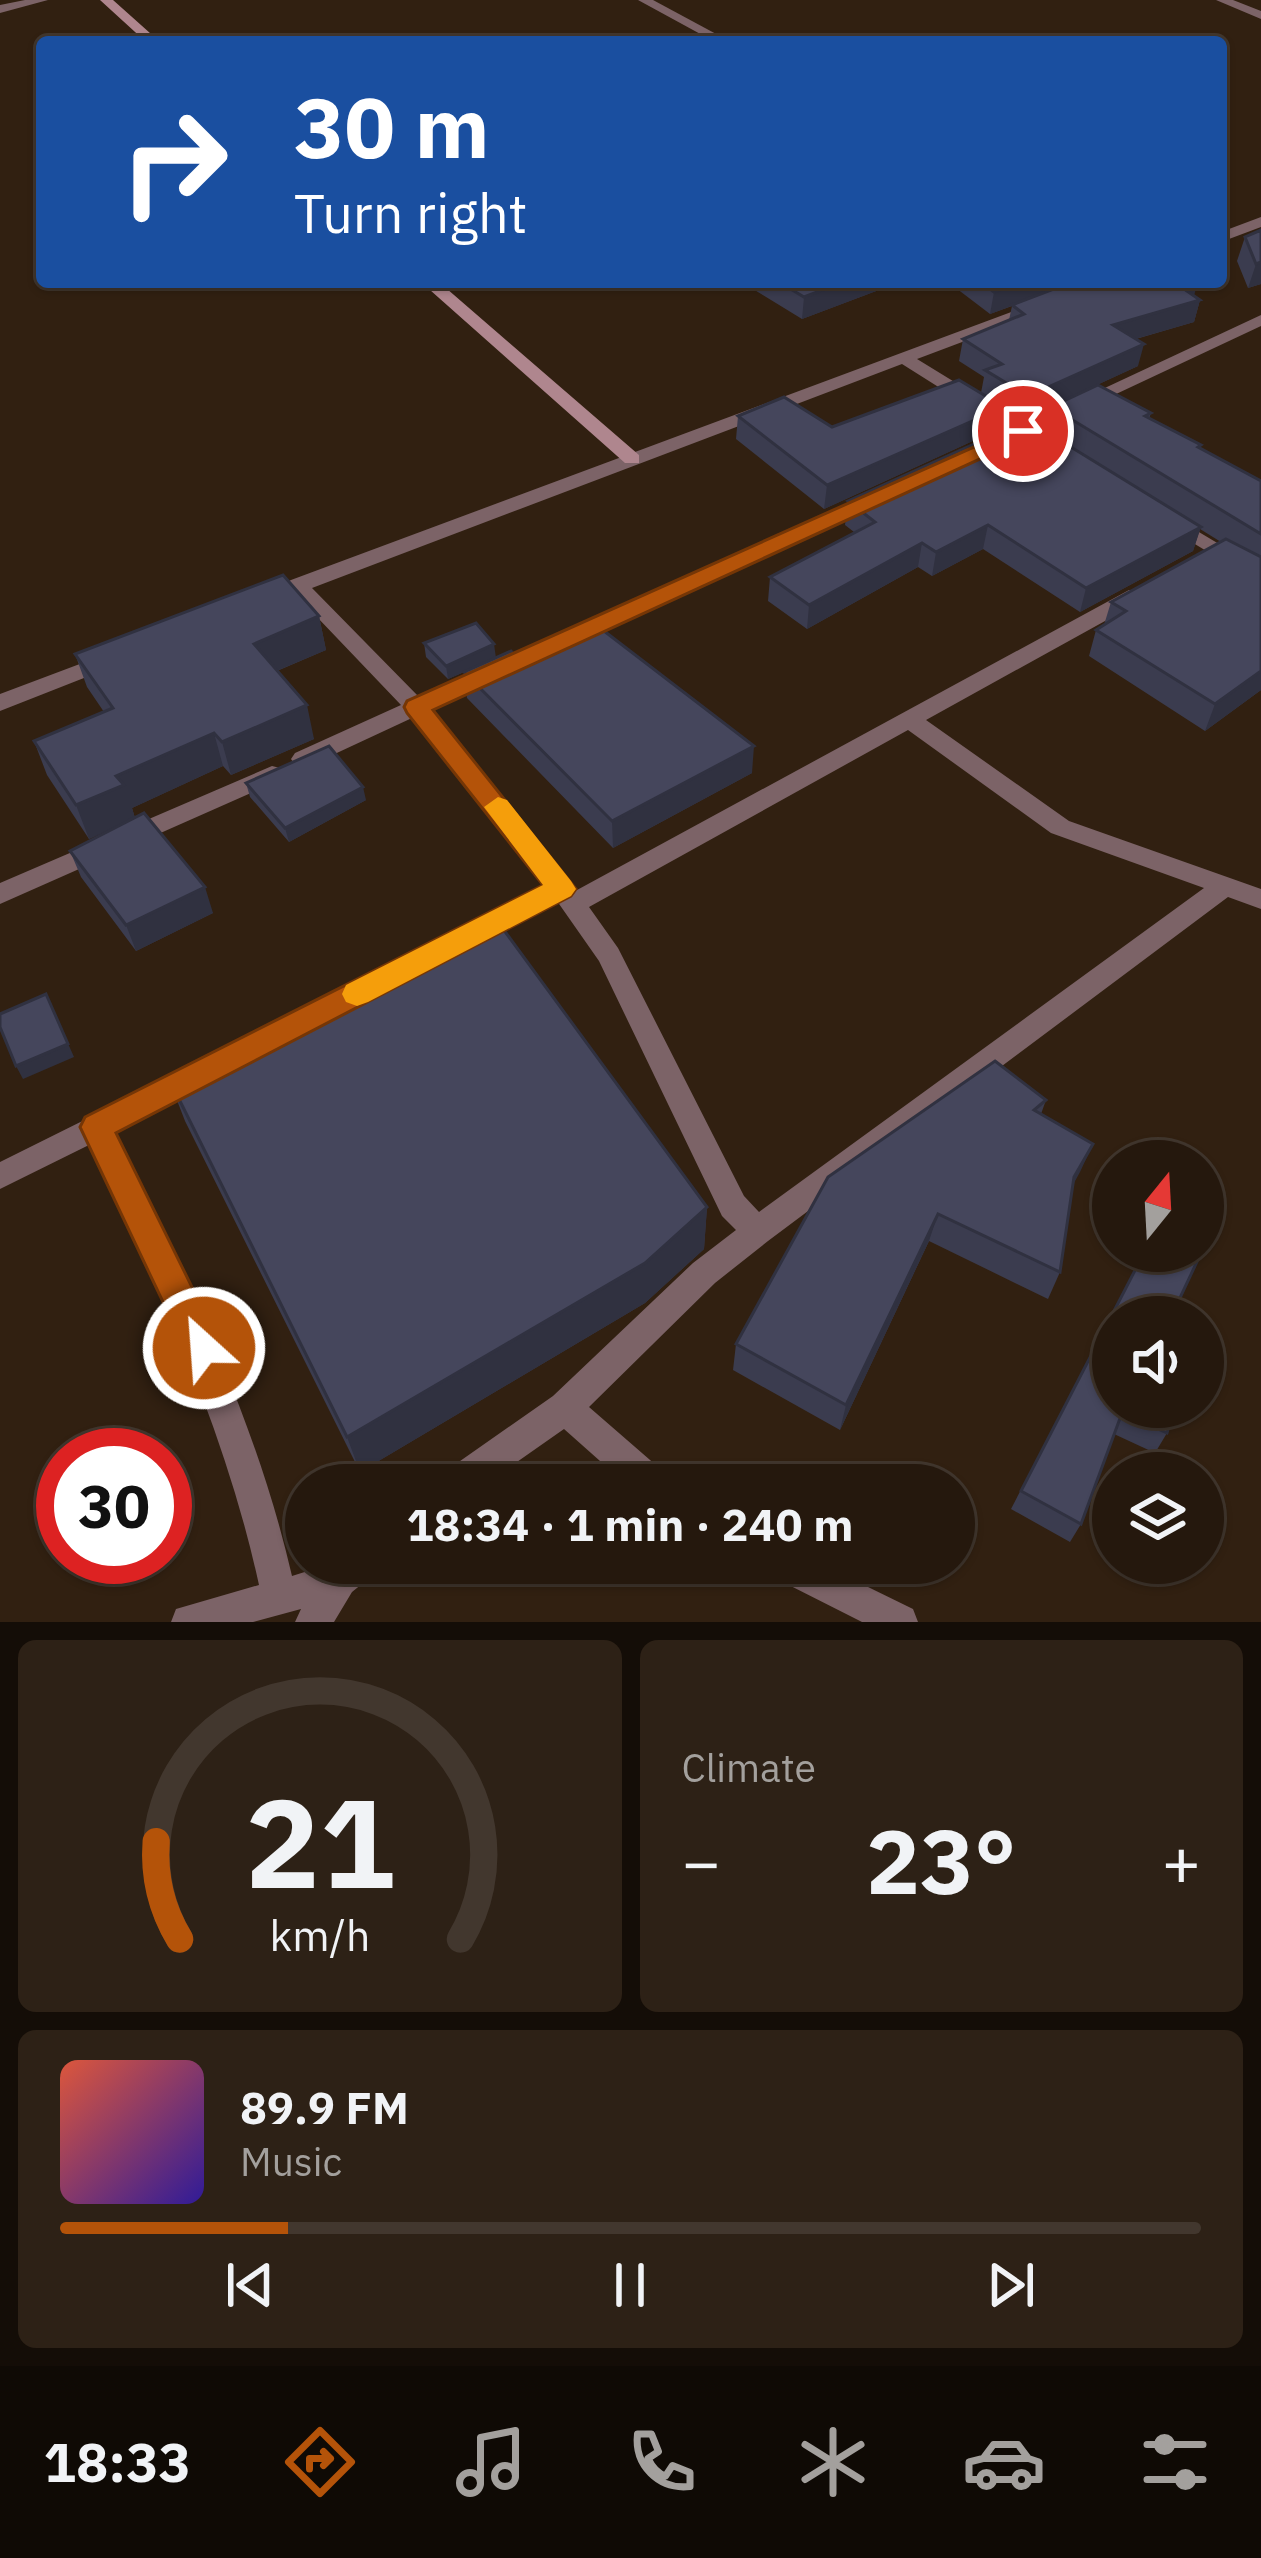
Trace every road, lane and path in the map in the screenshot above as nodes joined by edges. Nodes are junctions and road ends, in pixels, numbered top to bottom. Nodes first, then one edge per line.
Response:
1 (42, 0) edge
2 (106, 0) edge
3 (644, 0) edge
4 (1222, 0) edge
5 (0, 9) edge
6 (1261, 15) edge
7 (147, 36) edge
8 (713, 36) edge
9 (1261, 222) edge
10 (1227, 235) edge
11 (436, 288) edge
12 (1062, 298) edge
13 (1261, 320) edge
14 (904, 358) junction
15 (1007, 422) junction
16 (1043, 443) edge
17 (982, 450) edge
18 (632, 459) junction
19 (899, 487) edge
20 (1161, 515) edge
21 (1261, 578) edge
22 (1156, 584) edge
23 (298, 585) junction
24 (235, 610) edge
25 (558, 643) edge
26 (128, 652) edge
27 (518, 661) edge
28 (0, 703) edge
29 (416, 707) junction
30 (909, 719) junction
31 (1221, 889) junction
32 (0, 895) edge
33 (567, 896) junction
34 (1261, 899) edge
35 (435, 954) edge
36 (224, 1062) edge
37 (97, 1127) junction
38 (2, 1169) edge
39 (758, 1231) junction
40 (565, 1408) junction
41 (485, 1464) edge
42 (629, 1464) edge
43 (316, 1584) edge
44 (342, 1584) edge
45 (823, 1584) edge
46 (279, 1597) junction
47 (189, 1622) edge
48 (313, 1622) edge
49 (898, 1622) edge

1 - 5 street
2 - 7 street
3 - 8 street
4 - 6 street
9 - 10 street
11 - 18 street
12 - 14 street
13 - 15 street
14 - 15 street
14 - 18 street
15 - 16 street
15 - 17 street
18 - 23 street
19 - 25 street
20 - 21 street
22 - 30 street
23 - 24 street
23 - 29 street
26 - 28 street
27 - 29 street
29 - 32 street
29 - 33 street
30 - 31 street
30 - 33 street
31 - 34 street
31 - 39 street
33 - 35 street
33 - 39 street
36 - 37 street
37 - 38 street
37 - 46 street
39 - 40 street
40 - 41 street
40 - 42 street
43 - 46 street
44 - 48 street
45 - 49 street
46 - 47 street

